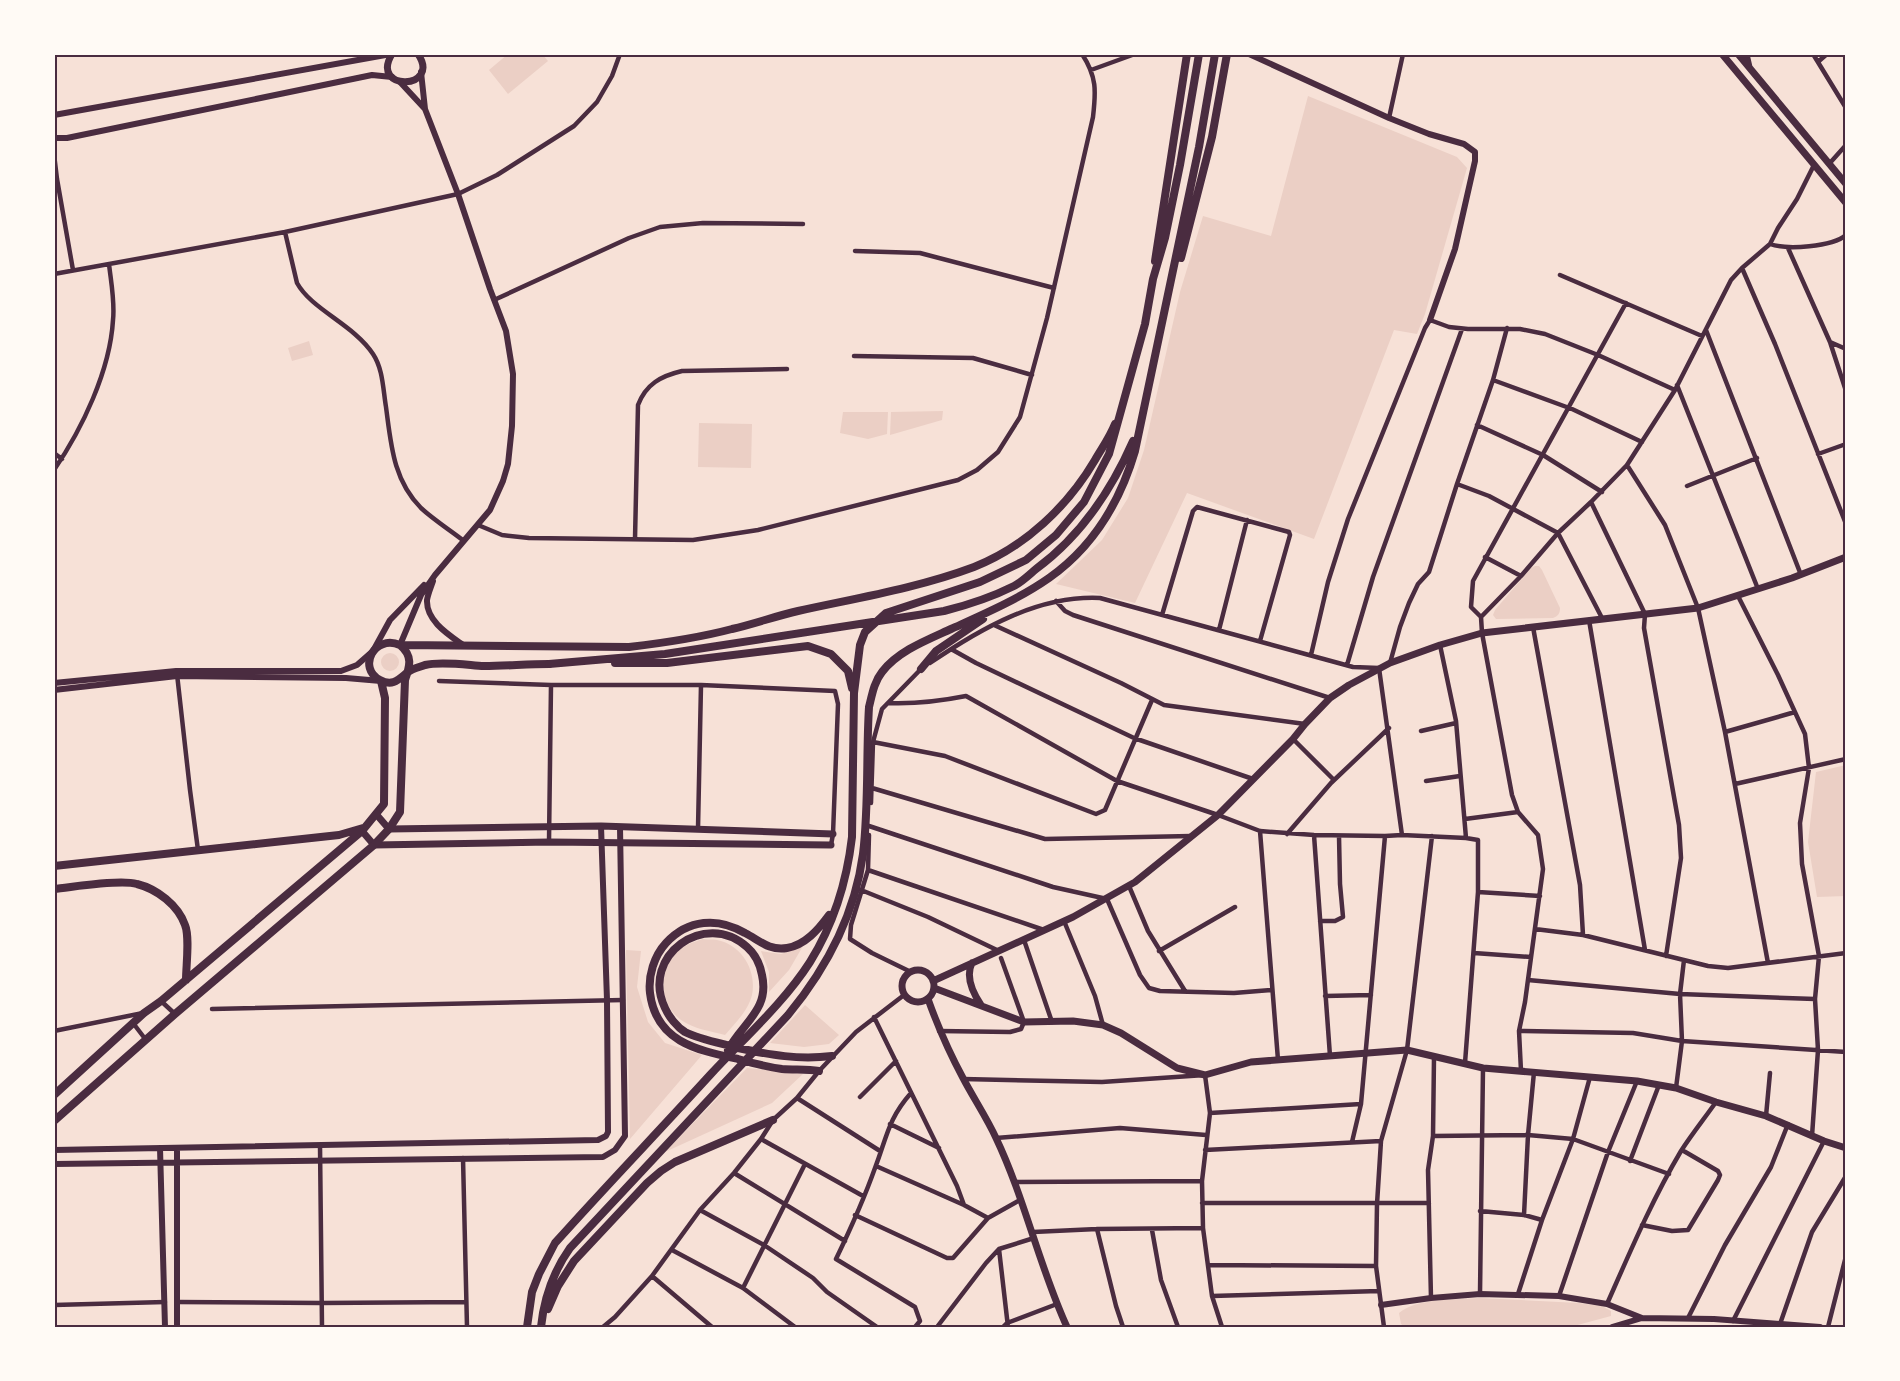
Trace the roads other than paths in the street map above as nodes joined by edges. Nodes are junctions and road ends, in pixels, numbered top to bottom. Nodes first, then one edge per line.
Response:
1 (392, 54) edge
2 (418, 54) edge
3 (425, 54) edge
4 (620, 54) edge
5 (1082, 54) edge
6 (1135, 54) edge
7 (1187, 54) edge
8 (1200, 54) edge
9 (1215, 54) edge
10 (1227, 54) edge
11 (1249, 54) edge
12 (1403, 54) edge
13 (1722, 54) edge
14 (1738, 54) edge
15 (1746, 54) edge
16 (1813, 54) edge
17 (1827, 54) edge
18 (1819, 62) junction
19 (422, 69) junction
20 (1749, 69) junction
21 (1092, 70) junction
22 (392, 77) junction
23 (400, 82) junction
24 (1846, 108) edge
25 (425, 109) junction
26 (54, 115) edge
27 (1389, 118) junction
28 (54, 138) edge
29 (1846, 145) edge
30 (54, 154) edge
31 (1829, 164) junction
32 (1814, 165) junction
33 (1846, 184) edge
34 (458, 194) junction
35 (1846, 203) edge
36 (803, 224) dead end
37 (285, 232) junction
38 (1846, 235) edge
39 (1770, 244) junction
40 (1788, 248) junction
41 (855, 251) dead end
42 (109, 264) junction
43 (1742, 268) junction
44 (73, 270) junction
45 (54, 274) edge
46 (1560, 275) dead end
47 (1154, 279) junction
48 (1054, 288) junction
49 (1167, 298) junction
50 (494, 300) junction
51 (1626, 303) junction
52 (1430, 320) junction
53 (1507, 328) junction
54 (1462, 329) junction
55 (1706, 330) junction
56 (1702, 336) junction
57 (1830, 342) junction
58 (1846, 349) edge
59 (1598, 355) junction
60 (854, 356) dead end
61 (787, 369) dead end
62 (1032, 375) junction
63 (1493, 380) junction
64 (1676, 388) junction
65 (1846, 391) edge
66 (1123, 404) junction
67 (1569, 408) junction
68 (1141, 424) junction
69 (1477, 424) junction
70 (1642, 442) junction
71 (1846, 444) edge
72 (54, 453) edge
73 (1818, 454) junction
74 (1543, 455) junction
75 (1757, 458) junction
76 (62, 459) junction
77 (1627, 465) junction
78 (54, 470) edge
79 (1713, 475) junction
80 (1457, 484) junction
81 (1687, 486) dead end
82 (1602, 492) junction
83 (1591, 502) junction
84 (1513, 508) junction
85 (1247, 520) junction
86 (1846, 524) edge
87 (478, 525) junction
88 (1558, 533) junction
89 (635, 539) junction
90 (465, 541) junction
91 (1846, 557) edge
92 (1485, 558) junction
93 (435, 574) junction
94 (1801, 575) junction
95 (1521, 576) junction
96 (1758, 589) junction
97 (1738, 596) junction
98 (1056, 601) junction
99 (999, 607) junction
100 (1698, 608) junction
101 (1645, 614) junction
102 (1162, 615) junction
103 (1481, 617) junction
104 (1602, 618) junction
105 (1589, 620) junction
106 (994, 626) junction
107 (1533, 627) junction
108 (1219, 630) junction
109 (1482, 633) junction
110 (1260, 640) junction
111 (400, 645) junction
112 (463, 645) junction
113 (1440, 645) junction
114 (951, 649) junction
115 (373, 651) junction
116 (1311, 655) junction
117 (1390, 663) junction
118 (549, 664) junction
119 (1347, 665) junction
120 (1379, 668) junction
121 (921, 669) junction
122 (408, 672) junction
123 (176, 674) junction
124 (381, 681) junction
125 (439, 681) dead end
126 (54, 683) edge
127 (701, 684) junction
128 (551, 685) junction
129 (54, 690) edge
130 (854, 693) junction
131 (1330, 698) junction
132 (1152, 700) junction
133 (888, 703) junction
134 (1795, 712) junction
135 (1456, 723) junction
136 (1305, 724) junction
137 (1389, 728) junction
138 (1421, 731) dead end
139 (1725, 732) junction
140 (1134, 738) junction
141 (1293, 739) junction
142 (873, 742) junction
143 (1846, 759) edge
144 (1809, 768) junction
145 (1460, 776) junction
146 (1253, 779) junction
147 (1334, 780) junction
148 (1117, 781) junction
149 (1426, 781) dead end
150 (1735, 784) junction
151 (872, 788) junction
152 (1518, 812) junction
153 (376, 814) junction
154 (1218, 815) junction
155 (1465, 819) junction
156 (550, 826) junction
157 (601, 826) junction
158 (869, 826) junction
159 (620, 827) junction
160 (363, 829) junction
161 (389, 829) junction
162 (698, 829) junction
163 (1260, 831) junction
164 (833, 834) junction
165 (1287, 834) junction
166 (1314, 835) junction
167 (1402, 835) junction
168 (1193, 836) junction
169 (1339, 836) junction
170 (1385, 836) junction
171 (1432, 836) junction
172 (1466, 838) junction
173 (549, 842) junction
174 (601, 843) junction
175 (620, 843) junction
176 (698, 844) junction
177 (374, 845) junction
178 (831, 846) joint
179 (198, 850) junction
180 (54, 866) edge
181 (868, 870) junction
182 (1129, 886) junction
183 (54, 889) edge
184 (861, 890) junction
185 (1478, 892) junction
186 (1540, 896) junction
187 (1107, 899) junction
188 (836, 905) junction
189 (1235, 907) dead end
190 (1064, 921) junction
191 (1320, 921) junction
192 (1535, 929) junction
193 (1044, 930) junction
194 (1583, 935) junction
195 (1024, 940) junction
196 (1645, 950) junction
197 (1160, 951) junction
198 (1474, 953) junction
199 (1846, 953) edge
200 (1000, 955) junction
201 (1666, 956) junction
202 (1819, 956) junction
203 (1532, 957) junction
204 (1684, 960) junction
205 (972, 963) junction
206 (1768, 963) junction
207 (911, 972) junction
208 (186, 980) junction
209 (1528, 980) junction
210 (933, 984) junction
211 (1271, 990) junction
212 (1185, 991) junction
213 (1680, 994) junction
214 (904, 995) junction
215 (1371, 995) junction
216 (1325, 996) junction
217 (928, 999) junction
218 (1815, 999) junction
219 (607, 1000) junction
220 (623, 1000) junction
221 (161, 1001) junction
222 (981, 1005) junction
223 (212, 1009) dead end
224 (144, 1013) junction
225 (175, 1014) junction
226 (874, 1017) junction
227 (1024, 1022) junction
228 (1052, 1022) junction
229 (133, 1023) junction
230 (1103, 1025) junction
231 (751, 1026) junction
232 (54, 1031) edge
233 (939, 1031) junction
234 (1519, 1031) junction
235 (146, 1040) junction
236 (1682, 1041) junction
237 (1407, 1050) junction
238 (1818, 1050) junction
239 (1846, 1052) edge
240 (1365, 1053) junction
241 (832, 1056) junction
242 (1330, 1056) junction
243 (1434, 1057) junction
244 (1278, 1060) junction
245 (896, 1061) junction
246 (1465, 1063) junction
247 (1483, 1068) junction
248 (819, 1071) junction
249 (1521, 1071) junction
250 (1534, 1072) junction
251 (1770, 1073) dead end
252 (1205, 1075) junction
253 (1590, 1077) junction
254 (963, 1079) junction
255 (1637, 1081) junction
256 (1659, 1085) junction
257 (1676, 1088) junction
258 (911, 1093) junction
259 (54, 1095) edge
260 (860, 1097) dead end
261 (797, 1098) junction
262 (1716, 1102) junction
263 (1361, 1104) junction
264 (1210, 1113) junction
265 (1766, 1116) junction
266 (54, 1120) edge
267 (773, 1120) junction
268 (890, 1124) junction
269 (1788, 1124) junction
270 (1528, 1134) junction
271 (1206, 1135) junction
272 (1433, 1136) junction
273 (1482, 1136) junction
274 (1812, 1136) junction
275 (996, 1138) junction
276 (761, 1139) junction
277 (1573, 1139) junction
278 (1381, 1141) junction
279 (1824, 1141) junction
280 (1352, 1142) junction
281 (320, 1145) junction
282 (160, 1148) junction
283 (177, 1148) junction
284 (939, 1148) junction
285 (1846, 1148) edge
286 (54, 1150) edge
287 (1205, 1150) junction
288 (1682, 1150) junction
289 (880, 1151) junction
290 (1608, 1152) junction
291 (463, 1158) junction
292 (320, 1161) junction
293 (1630, 1161) junction
294 (177, 1162) junction
295 (160, 1163) junction
296 (54, 1164) edge
297 (805, 1164) junction
298 (876, 1166) junction
299 (734, 1173) junction
300 (1669, 1174) junction
301 (1846, 1176) edge
302 (1202, 1181) junction
303 (1014, 1182) junction
304 (863, 1196) junction
305 (1020, 1200) junction
306 (784, 1203) junction
307 (1202, 1203) junction
308 (1429, 1203) junction
309 (1377, 1204) junction
310 (964, 1205) junction
311 (700, 1210) junction
312 (1480, 1211) junction
313 (855, 1215) junction
314 (1524, 1215) junction
315 (988, 1218) junction
316 (1542, 1220) junction
317 (1642, 1225) junction
318 (1203, 1228) junction
319 (1097, 1229) junction
320 (1152, 1230) junction
321 (1034, 1235) junction
322 (845, 1241) junction
323 (764, 1245) junction
324 (999, 1249) junction
325 (672, 1250) junction
326 (1846, 1256) edge
327 (1208, 1265) junction
328 (1376, 1266) junction
329 (652, 1276) junction
330 (743, 1288) junction
331 (1378, 1291) junction
332 (1480, 1294) junction
333 (1518, 1294) junction
334 (1212, 1296) junction
335 (1559, 1296) junction
336 (1431, 1298) junction
337 (165, 1302) junction
338 (177, 1302) junction
339 (466, 1302) junction
340 (321, 1304) junction
341 (1057, 1304) junction
342 (1607, 1304) junction
343 (54, 1305) edge
344 (1381, 1305) junction
345 (1642, 1318) junction
346 (1667, 1318) junction
347 (1688, 1318) junction
348 (1714, 1319) junction
349 (920, 1321) junction
350 (1733, 1321) junction
351 (542, 1324) edge
352 (1780, 1324) junction
353 (867, 1325) edge
354 (1765, 1325) edge
355 (1006, 1326) edge
356 (165, 1327) edge
357 (177, 1327) edge
358 (322, 1327) edge
359 (467, 1327) edge
360 (527, 1327) edge
361 (603, 1327) edge
362 (712, 1327) edge
363 (795, 1327) edge
364 (877, 1327) edge
365 (915, 1327) edge
366 (924, 1327) edge
367 (937, 1327) edge
368 (1067, 1327) edge
369 (1123, 1327) edge
370 (1178, 1327) edge
371 (1222, 1327) edge
372 (1384, 1327) edge
373 (1612, 1327) edge
374 (1666, 1327) edge
375 (1713, 1327) edge
376 (1820, 1327) edge
377 (1828, 1327) edge

1 - 22 main road
1 - 26 street
2 - 19 main road
3 - 19 main road
4 - 34 street
5 - 21 street
6 - 21 street
7 - 47 highway
8 - 47 highway
9 - 49 highway
10 - 49 highway
11 - 27 street
12 - 27 street
13 - 32 main road
14 - 20 main road
15 - 20 main road
16 - 18 street
17 - 18 street
18 - 24 street
19 - 23 main road
19 - 25 street
20 - 31 main road
21 - 48 street
22 - 23 main road
22 - 28 street
23 - 25 street
25 - 34 street
27 - 52 street
29 - 31 street
30 - 44 street
31 - 33 main road
32 - 35 main road
32 - 39 street
34 - 37 street
34 - 50 street
36 - 50 street
37 - 42 street
37 - 90 street
38 - 40 street
39 - 40 street
39 - 43 street
40 - 57 street
41 - 48 street
42 - 44 street
42 - 76 street
43 - 55 street
43 - 73 street
44 - 45 street
46 - 51 street
47 - 66 highway
48 - 62 street
49 - 68 highway
50 - 87 street
51 - 56 street
51 - 59 street
52 - 54 street
52 - 116 street
53 - 54 street
53 - 59 street
53 - 63 street
54 - 119 street
55 - 56 street
55 - 75 street
56 - 64 street
57 - 58 street
57 - 65 street
59 - 64 street
59 - 67 street
60 - 62 street
61 - 89 street
62 - 89 street
63 - 67 street
63 - 69 street
64 - 70 street
64 - 79 street
66 - 112 main road
66 - 130 highway
67 - 70 street
67 - 74 street
68 - 99 highway
68 - 118 highway
69 - 74 street
69 - 80 street
70 - 77 street
71 - 73 street
72 - 76 street
73 - 86 street
74 - 82 street
74 - 84 street
75 - 79 street
75 - 94 street
76 - 78 street
77 - 82 street
77 - 100 street
79 - 81 street
79 - 96 street
80 - 84 street
80 - 117 street
82 - 83 street
83 - 88 street
83 - 101 street
84 - 88 street
84 - 92 street
85 - 102 street
85 - 108 street
85 - 110 street
87 - 89 street
87 - 90 street
88 - 95 street
88 - 104 street
90 - 93 street
91 - 94 main road
92 - 95 street
92 - 103 street
93 - 111 street
93 - 112 street
93 - 115 street
94 - 96 main road
95 - 103 street
96 - 97 main road
97 - 100 main road
97 - 134 street
98 - 102 street
98 - 106 street
98 - 131 street
99 - 121 highway
99 - 351 highway
100 - 101 main road
100 - 139 street
101 - 104 main road
101 - 201 street
102 - 108 street
103 - 109 street
104 - 105 main road
105 - 107 main road
105 - 196 street
106 - 114 street
106 - 132 street
107 - 109 main road
107 - 194 street
108 - 110 street
109 - 113 main road
109 - 152 street
110 - 116 street
111 - 112 main road
111 - 115 main road
111 - 122 main road
113 - 117 main road
113 - 135 street
114 - 121 street
114 - 140 street
115 - 123 street
115 - 124 main road
116 - 119 street
117 - 120 main road
118 - 122 main road
118 - 130 highway
119 - 120 street
120 - 131 main road
120 - 137 street
121 - 133 street
122 - 124 main road
122 - 161 main road
123 - 124 street
123 - 126 street
123 - 129 street
123 - 179 street
124 - 153 main road
125 - 128 street
127 - 128 street
127 - 162 street
127 - 164 street
128 - 156 street
130 - 188 highway
131 - 136 main road
132 - 136 street
132 - 140 street
133 - 142 street
133 - 148 street
134 - 139 street
134 - 144 street
135 - 138 street
135 - 145 street
136 - 141 main road
137 - 147 street
137 - 167 street
139 - 150 street
140 - 146 street
140 - 148 street
141 - 146 main road
141 - 147 street
142 - 148 street
142 - 151 street
143 - 144 street
144 - 150 street
144 - 202 street
145 - 149 street
145 - 155 street
146 - 154 main road
147 - 165 street
148 - 154 street
150 - 206 street
151 - 158 street
151 - 168 street
152 - 155 street
152 - 186 street
153 - 160 main road
153 - 161 main road
154 - 163 street
154 - 168 main road
155 - 172 street
156 - 157 main road
156 - 161 main road
156 - 173 street
157 - 159 main road
157 - 174 street
158 - 181 street
158 - 187 street
159 - 162 main road
159 - 175 street
160 - 177 main road
160 - 179 main road
160 - 208 main road
161 - 177 main road
162 - 164 main road
162 - 176 main road
163 - 165 street
163 - 211 street
164 - 178 street
165 - 166 street
166 - 169 street
166 - 191 street
167 - 170 street
167 - 171 street
168 - 182 main road
169 - 170 street
169 - 191 street
170 - 215 street
171 - 172 street
171 - 237 street
172 - 185 street
173 - 174 main road
173 - 177 main road
174 - 175 main road
174 - 219 street
175 - 176 main road
175 - 220 street
176 - 178 main road
177 - 225 main road
179 - 180 main road
181 - 184 street
181 - 193 street
182 - 187 main road
182 - 197 street
183 - 208 main road
184 - 200 street
184 - 207 street
185 - 186 street
185 - 198 street
186 - 192 street
187 - 190 main road
187 - 212 street
188 - 231 highway
188 - 248 highway
189 - 197 street
190 - 193 main road
190 - 230 street
191 - 216 street
192 - 194 street
192 - 203 street
193 - 195 main road
194 - 196 street
195 - 200 main road
195 - 228 street
196 - 201 street
197 - 212 street
198 - 203 street
198 - 246 street
199 - 202 street
200 - 205 main road
200 - 227 street
201 - 204 street
202 - 206 street
202 - 218 street
203 - 209 street
204 - 206 street
204 - 213 street
205 - 210 main road
205 - 222 main road
207 - 210 main road
207 - 214 main road
208 - 221 main road
209 - 213 street
209 - 234 street
210 - 217 main road
210 - 222 main road
211 - 212 street
211 - 244 street
213 - 218 street
213 - 236 street
214 - 217 main road
214 - 226 street
215 - 216 street
215 - 240 street
216 - 242 street
217 - 233 main road
218 - 238 street
219 - 220 street
219 - 223 street
219 - 281 street
220 - 291 street
221 - 224 main road
221 - 225 street
222 - 227 main road
224 - 229 main road
224 - 232 street
225 - 235 main road
226 - 241 street
226 - 245 street
227 - 228 main road
227 - 233 street
228 - 230 main road
229 - 235 street
229 - 259 main road
230 - 252 main road
231 - 241 highway
231 - 360 highway
233 - 254 main road
234 - 236 street
234 - 249 street
235 - 266 main road
236 - 238 street
236 - 257 street
237 - 240 main road
237 - 243 main road
237 - 278 street
238 - 239 street
238 - 274 street
240 - 242 main road
240 - 263 street
241 - 248 street
242 - 244 main road
243 - 246 main road
243 - 272 street
244 - 252 main road
245 - 258 street
245 - 260 street
246 - 247 main road
247 - 249 main road
247 - 273 street
248 - 261 street
249 - 250 main road
250 - 253 main road
250 - 270 street
251 - 265 street
252 - 254 street
252 - 264 street
253 - 255 main road
253 - 277 street
254 - 275 main road
255 - 256 main road
255 - 290 street
256 - 257 main road
256 - 293 street
257 - 262 main road
258 - 268 street
258 - 284 street
261 - 267 street
261 - 289 street
262 - 265 main road
262 - 288 street
263 - 264 street
263 - 280 street
264 - 271 street
265 - 269 main road
267 - 276 street
267 - 351 highway
268 - 284 street
268 - 289 street
269 - 274 main road
269 - 347 street
270 - 273 street
270 - 277 street
270 - 314 street
271 - 275 street
271 - 287 street
272 - 273 street
272 - 308 street
273 - 312 street
274 - 279 main road
275 - 303 main road
276 - 297 street
276 - 299 street
277 - 290 street
277 - 316 street
278 - 280 street
278 - 309 street
279 - 285 main road
279 - 350 street
280 - 287 street
281 - 283 street
281 - 292 street
282 - 283 street
282 - 286 street
282 - 295 street
283 - 294 street
284 - 310 street
287 - 302 street
288 - 300 street
288 - 317 street
289 - 298 street
290 - 293 street
290 - 335 street
291 - 292 street
291 - 339 street
292 - 294 street
292 - 340 street
293 - 300 street
294 - 295 street
294 - 338 street
295 - 296 street
295 - 337 street
297 - 304 street
297 - 306 street
298 - 304 street
298 - 310 street
299 - 306 street
299 - 311 street
300 - 317 street
301 - 352 street
302 - 303 street
302 - 307 street
303 - 305 main road
304 - 313 street
305 - 315 street
305 - 321 main road
306 - 322 street
306 - 323 street
307 - 309 street
307 - 318 street
308 - 309 street
308 - 336 street
309 - 328 street
310 - 315 street
311 - 323 street
311 - 325 street
312 - 314 street
312 - 332 street
313 - 315 street
313 - 322 street
314 - 316 street
316 - 333 street
317 - 342 street
318 - 320 street
318 - 327 street
319 - 320 street
319 - 321 street
319 - 369 street
320 - 370 street
321 - 324 street
321 - 341 main road
322 - 349 street
323 - 330 street
323 - 353 street
324 - 355 street
324 - 367 street
325 - 329 street
325 - 330 street
326 - 377 street
327 - 328 street
327 - 334 street
328 - 331 street
329 - 361 street
329 - 362 street
330 - 363 street
331 - 334 street
331 - 344 street
332 - 333 street
332 - 336 street
333 - 335 street
334 - 371 street
335 - 342 street
336 - 344 street
337 - 338 street
337 - 343 street
337 - 356 street
338 - 340 street
338 - 357 street
339 - 340 street
339 - 359 street
340 - 358 street
341 - 355 street
341 - 368 main road
342 - 345 street
344 - 372 street
345 - 346 street
345 - 373 street
346 - 347 street
346 - 374 street
347 - 348 street
348 - 350 street
348 - 375 street
349 - 365 street
349 - 366 street
350 - 354 street
352 - 354 street
352 - 376 street
353 - 364 street

